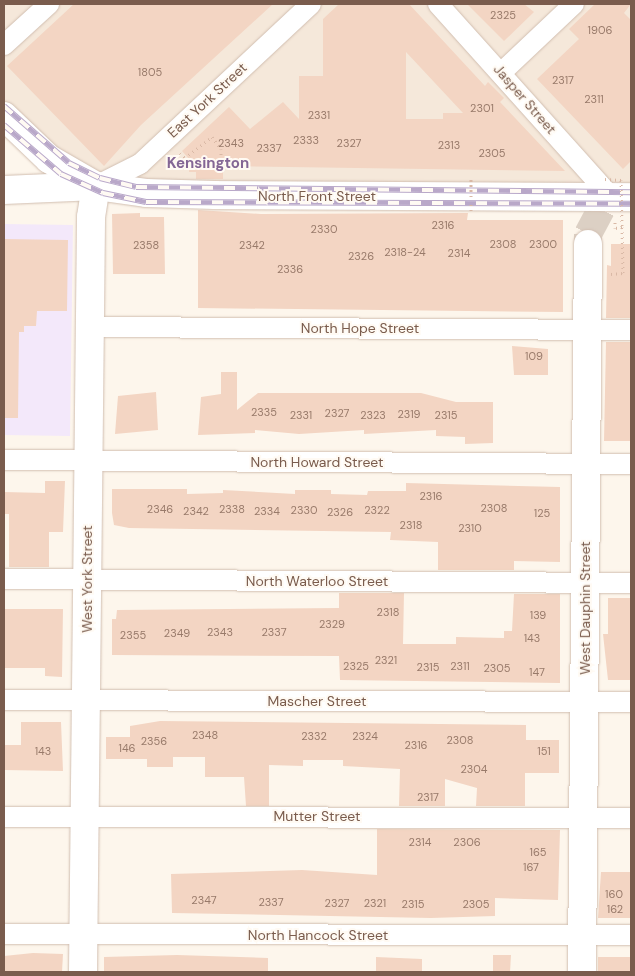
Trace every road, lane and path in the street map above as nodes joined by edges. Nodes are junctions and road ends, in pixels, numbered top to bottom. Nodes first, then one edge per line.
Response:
1 (49, 4) edge
2 (311, 4) edge
3 (438, 4) edge
4 (574, 4) edge
5 (4, 45) edge
6 (502, 72) junction
7 (4, 116) edge
8 (185, 158) dead end
9 (220, 178) dead end
10 (472, 179) dead end
11 (96, 186) junction
12 (4, 190) edge
13 (616, 197) edge
14 (471, 211) dead end
15 (622, 227) junction
16 (588, 244) tunnel mouth
17 (623, 273) dead end
18 (90, 327) junction
19 (588, 330) junction
20 (631, 330) edge
21 (4, 460) edge
22 (88, 460) junction
23 (586, 464) junction
24 (631, 464) edge
25 (4, 579) edge
26 (88, 579) junction
27 (586, 582) junction
28 (631, 583) edge
29 (4, 700) edge
30 (86, 701) junction
31 (584, 702) junction
32 (631, 702) edge
33 (86, 816) junction
34 (4, 817) edge
35 (583, 818) junction
36 (631, 818) edge
37 (4, 934) edge
38 (83, 934) junction
39 (582, 935) junction
40 (631, 935) edge
41 (83, 972) edge
42 (582, 972) edge

1 - 5 street
2 - 11 street, East York Street
3 - 6 street, Jasper Street
4 - 6 street
6 - 13 street, Jasper Street
7 - 11 street
8 - 9 path
10 - 14 path, bridge
11 - 12 street, North Front Street
11 - 13 street, North Front Street
11 - 18 street, West York Street
13 - 15 path
13 - 15 path, bridge
15 - 17 path
16 - 19 street, West Dauphin Street
18 - 19 street, North Hope Street
18 - 22 street, West York Street
19 - 20 street, North Hope Street
19 - 23 street, West Dauphin Street
21 - 22 street, North Howard Street
22 - 23 street, North Howard Street
22 - 26 street, West York Street
23 - 24 street, North Howard Street
23 - 27 street, West Dauphin Street
25 - 26 street, North Waterloo Street
26 - 27 street, North Waterloo Street
26 - 30 street, West York Street
27 - 28 street, North Waterloo Street
27 - 31 street, West Dauphin Street
29 - 30 street, Mascher Street
30 - 31 street, Mascher Street
30 - 33 street, West York Street
31 - 32 street, Mascher Street
31 - 35 street, West Dauphin Street
33 - 34 street, Mutter Street
33 - 35 street, Mutter Street
33 - 38 street, West York Street
35 - 36 street, Mutter Street
35 - 39 street, West Dauphin Street
37 - 38 street, North Hancock Street
38 - 39 street, North Hancock Street
38 - 41 street, West York Street
39 - 40 street, North Hancock Street
39 - 42 street, West Dauphin Street

